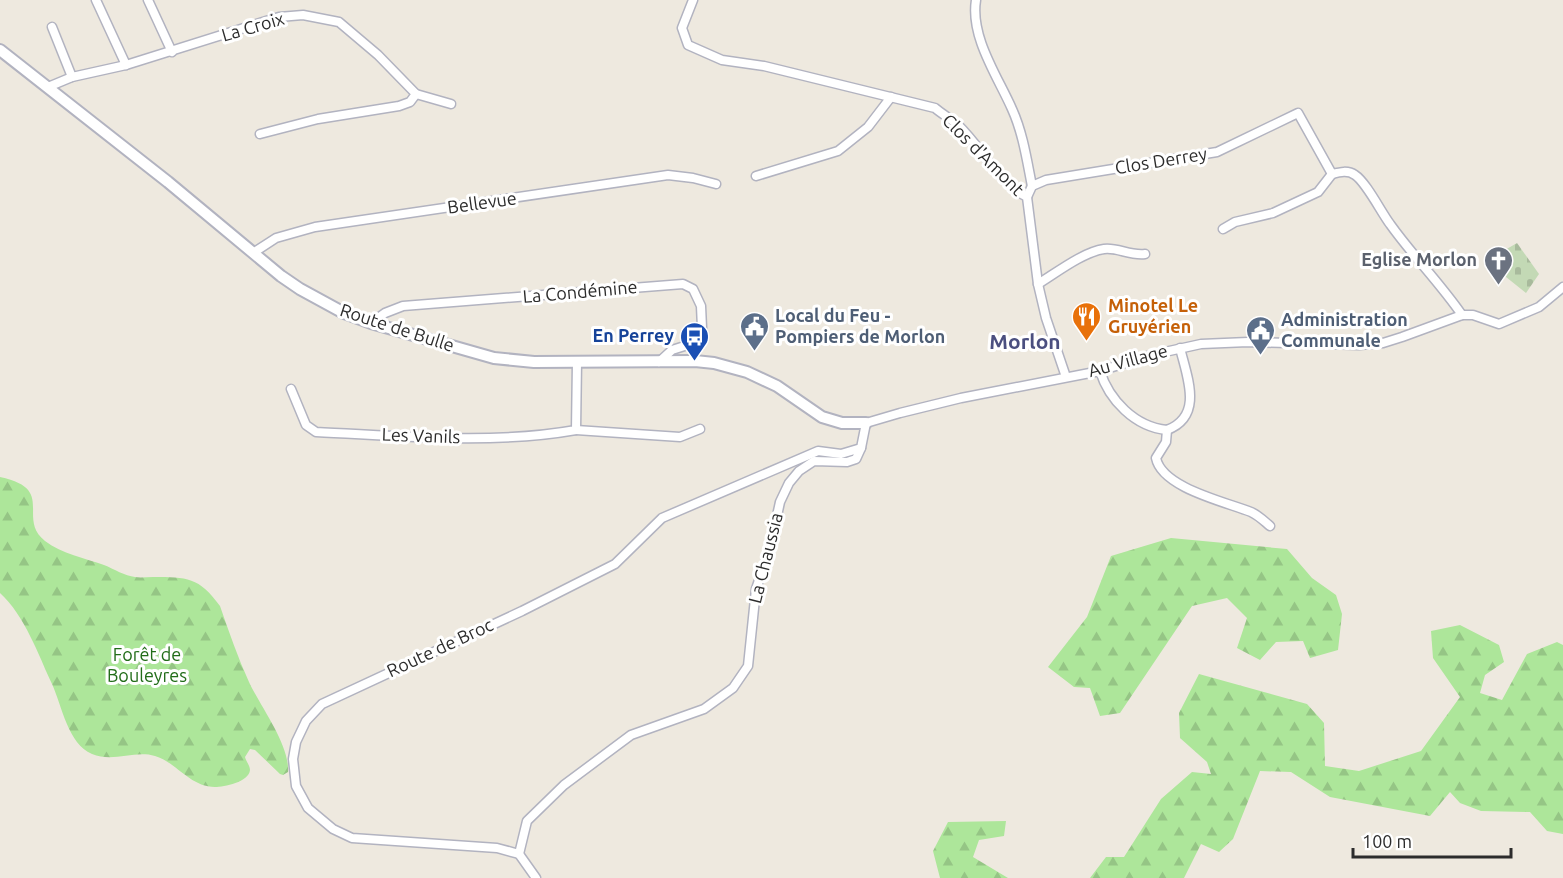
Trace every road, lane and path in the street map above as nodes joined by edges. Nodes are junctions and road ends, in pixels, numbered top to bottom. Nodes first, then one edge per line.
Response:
1 (96, 0) edge
2 (148, 0) edge
3 (693, 0) edge
4 (975, 0) edge
5 (52, 27) dead end
6 (0, 50) edge
7 (172, 52) junction
8 (126, 65) junction
9 (72, 77) junction
10 (48, 87) junction
11 (416, 94) junction
12 (891, 97) junction
13 (451, 104) dead end
14 (260, 134) dead end
15 (1332, 174) junction
16 (756, 176) dead end
17 (716, 184) dead end
18 (1032, 186) junction
19 (1027, 197) junction
20 (1223, 229) dead end
21 (253, 253) junction
22 (1145, 254) dead end
23 (1038, 284) junction
24 (1563, 287) edge
25 (1462, 315) junction
26 (371, 323) junction
27 (1180, 348) junction
28 (577, 362) junction
29 (658, 362) junction
30 (1100, 370) junction
31 (1066, 377) junction
32 (291, 389) dead end
33 (866, 423) junction
34 (700, 429) dead end
35 (576, 430) junction
36 (1167, 430) junction
37 (861, 448) junction
38 (1270, 526) dead end
39 (519, 854) junction
40 (536, 878) edge

1 - 8 street
2 - 7 street
3 - 12 street, Clos d'Amont
4 - 18 street, Clos d'Amont
5 - 9 street
6 - 10 street, Route de Bulle
7 - 8 street, La Croix
7 - 11 street, La Croix
8 - 9 street, La Croix
9 - 10 street, La Croix
10 - 21 street, Route de Bulle
11 - 13 street, La Croix
11 - 14 street
12 - 16 street
12 - 19 street, Clos d'Amont
15 - 18 street, Clos Derrey
15 - 20 street
15 - 25 street
17 - 21 street, Bellevue
18 - 19 street
19 - 23 street, Clos d'Amont
21 - 26 street, Route de Bulle
22 - 23 street
23 - 31 street, Clos d'Amont
24 - 25 street
25 - 27 street, Au Village
26 - 28 street, Route de Bulle
26 - 29 street, La Condémine
27 - 30 street, Au Village
27 - 36 street
28 - 29 street, Route de Bulle
28 - 35 street
29 - 33 street, Route de Bulle
30 - 31 street, Au Village
30 - 36 street
31 - 33 street, Au Village
32 - 35 street, Les Vanils
33 - 37 street
34 - 35 street, Les Vanils
36 - 38 street
37 - 39 street, La Chaussia
37 - 39 street, Route de Broc
39 - 40 street

